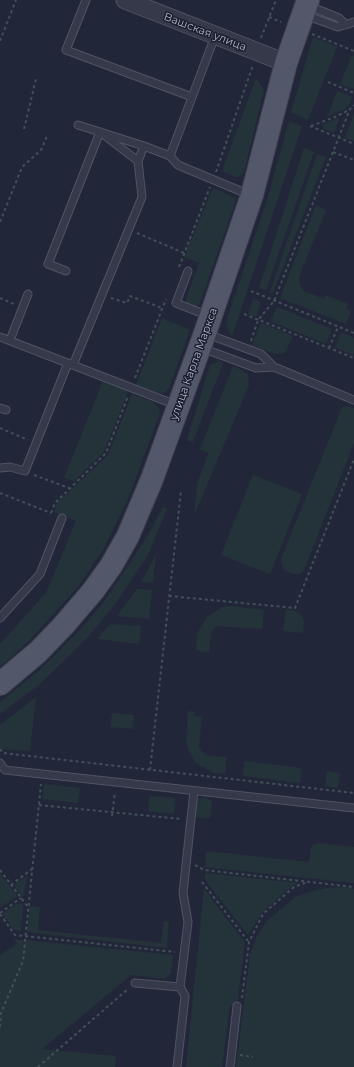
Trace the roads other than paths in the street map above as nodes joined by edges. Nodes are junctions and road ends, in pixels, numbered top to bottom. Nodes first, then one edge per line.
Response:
1 (86, 0) edge
2 (125, 0) edge
3 (306, 6) edge
4 (354, 22) edge
5 (215, 36) junction
6 (286, 63) junction
7 (192, 97) junction
8 (78, 125) dead end
9 (100, 132) junction
10 (144, 146) junction
11 (170, 156) junction
12 (138, 161) junction
13 (252, 195) junction
14 (66, 271) dead end
15 (188, 271) dead end
16 (28, 294) dead end
17 (206, 332) junction
18 (0, 336) edge
19 (10, 340) junction
20 (71, 364) junction
21 (274, 367) junction
22 (354, 400) edge
23 (178, 406) junction
24 (0, 468) edge
25 (62, 518) road end
26 (0, 618) edge
27 (0, 684) edge
28 (0, 763) edge
29 (194, 791) junction
30 (354, 808) edge
31 (135, 983) road end
32 (180, 987) junction
33 (237, 1006) road end
34 (177, 1067) edge
35 (230, 1067) edge

1 - 7 lane
2 - 5 street, Вашская улица
3 - 4 lane
3 - 6 main road, улица Карла Маркса
5 - 6 street, Вашская улица
5 - 7 lane
6 - 13 main road, улица Карла Маркса
7 - 11 lane
8 - 9 lane
9 - 10 lane
9 - 12 lane
9 - 14 lane
10 - 11 lane
10 - 12 lane
11 - 13 lane
12 - 20 lane
13 - 17 main road, улица Карла Маркса
15 - 17 lane
16 - 19 lane
17 - 21 lane
17 - 21 lane
17 - 23 main road, улица Карла Маркса
18 - 19 lane
19 - 20 lane
20 - 23 lane
20 - 24 lane
21 - 22 lane
23 - 27 main road, улица Карла Маркса
25 - 26 lane
28 - 29 lane
29 - 30 lane
29 - 32 lane
31 - 32 lane
32 - 34 lane
33 - 35 lane

